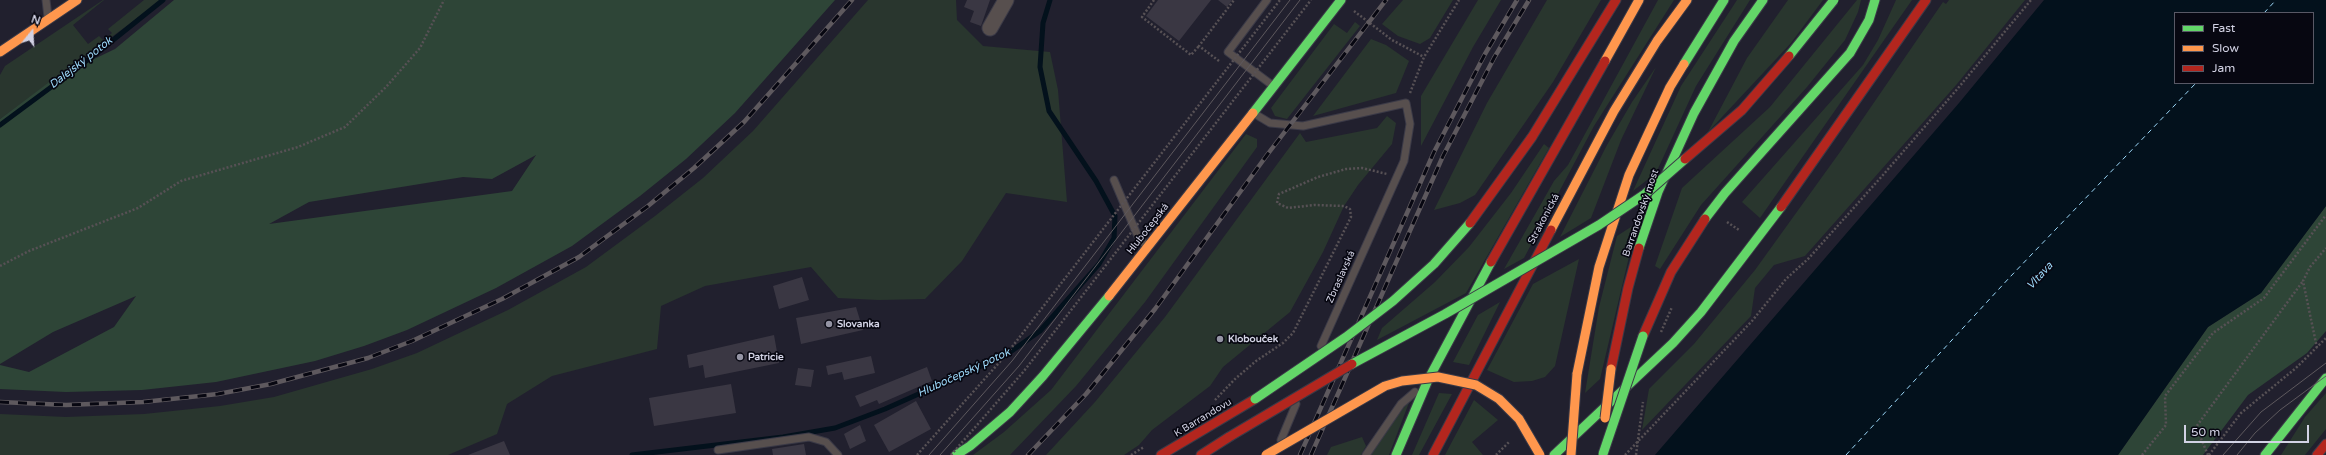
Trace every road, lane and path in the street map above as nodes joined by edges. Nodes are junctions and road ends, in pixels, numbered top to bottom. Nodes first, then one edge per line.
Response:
1 (46, 0) edge
2 (77, 0) edge
3 (444, 0) edge
4 (1006, 0) edge
5 (1154, 0) edge
6 (1267, 0) edge
7 (1280, 0) edge
8 (1311, 0) edge
9 (1341, 0) edge
10 (1459, 0) edge
11 (1616, 0) edge
12 (1622, 0) edge
13 (1639, 0) edge
14 (1687, 0) edge
15 (1724, 0) edge
16 (1763, 0) edge
17 (1834, 0) edge
18 (1875, 0) edge
19 (1926, 0) edge
20 (2031, 0) edge
21 (1353, 10) dead end
22 (48, 18) junction
23 (990, 28) dead end
24 (1598, 29) junction
25 (1199, 46) dead end
26 (0, 52) edge
27 (1424, 57) junction
28 (1274, 86) junction
29 (1406, 103) junction
30 (1253, 113) junction
31 (1396, 178) junction
32 (1114, 180) dead end
33 (2326, 215) edge
34 (1723, 218) dead end
35 (1735, 237) dead end
36 (1148, 246) junction
37 (2326, 248) edge
38 (0, 266) edge
39 (2303, 281) junction
40 (2326, 338) edge
41 (2317, 348) junction
42 (1311, 370) dead end
43 (2326, 378) edge
44 (1428, 380) junction
45 (1305, 384) dead end
46 (1212, 403) dead end
47 (1515, 437) dead end
48 (1150, 443) dead end
49 (2326, 444) edge
50 (718, 450) dead end
51 (1603, 454) edge
52 (838, 455) edge
53 (917, 455) edge
54 (951, 455) edge
55 (956, 455) edge
56 (1131, 455) edge
57 (1161, 455) edge
58 (1201, 455) edge
59 (1266, 455) edge
60 (1274, 455) edge
61 (1366, 455) edge
62 (1396, 455) edge
63 (1433, 455) edge
64 (1496, 455) edge
65 (1540, 455) edge
66 (1554, 455) edge
67 (1571, 455) edge
68 (1625, 455) edge
69 (2142, 455) edge
70 (2209, 455) edge
71 (2265, 455) edge
72 (2317, 455) edge

1 - 22 lane
2 - 22 main road
3 - 38 path
4 - 23 street
5 - 25 path
6 - 28 lane
7 - 53 path, bridge
8 - 54 path, bridge
9 - 28 main road, Hlubočepská
10 - 27 path
11 - 24 main road
12 - 24 main road
13 - 44 main road
14 - 63 main road, Strakonická
15 - 67 main road, bridge
16 - 51 main road, Barrandovský most, bridge
17 - 58 main road, bridge
18 - 51 main road, bridge
19 - 66 main road
20 - 68 path
21 - 27 path
22 - 26 main road
24 - 57 main road, K Barrandovu, bridge
27 - 29 path
28 - 30 main road, Hlubočepská
29 - 30 lane
29 - 31 lane, Zbraslavská
30 - 36 main road, Hlubočepská
31 - 42 lane, Zbraslavská
31 - 46 path
32 - 36 lane
33 - 69 path
34 - 35 path
36 - 55 main road, Hlubočepská
37 - 39 path
39 - 41 path
39 - 70 path
40 - 41 path
41 - 70 path
43 - 71 main road
44 - 61 lane
44 - 62 main road
45 - 60 lane
47 - 64 path
48 - 56 path
49 - 72 main road
50 - 52 lane
59 - 65 main road, bridge

